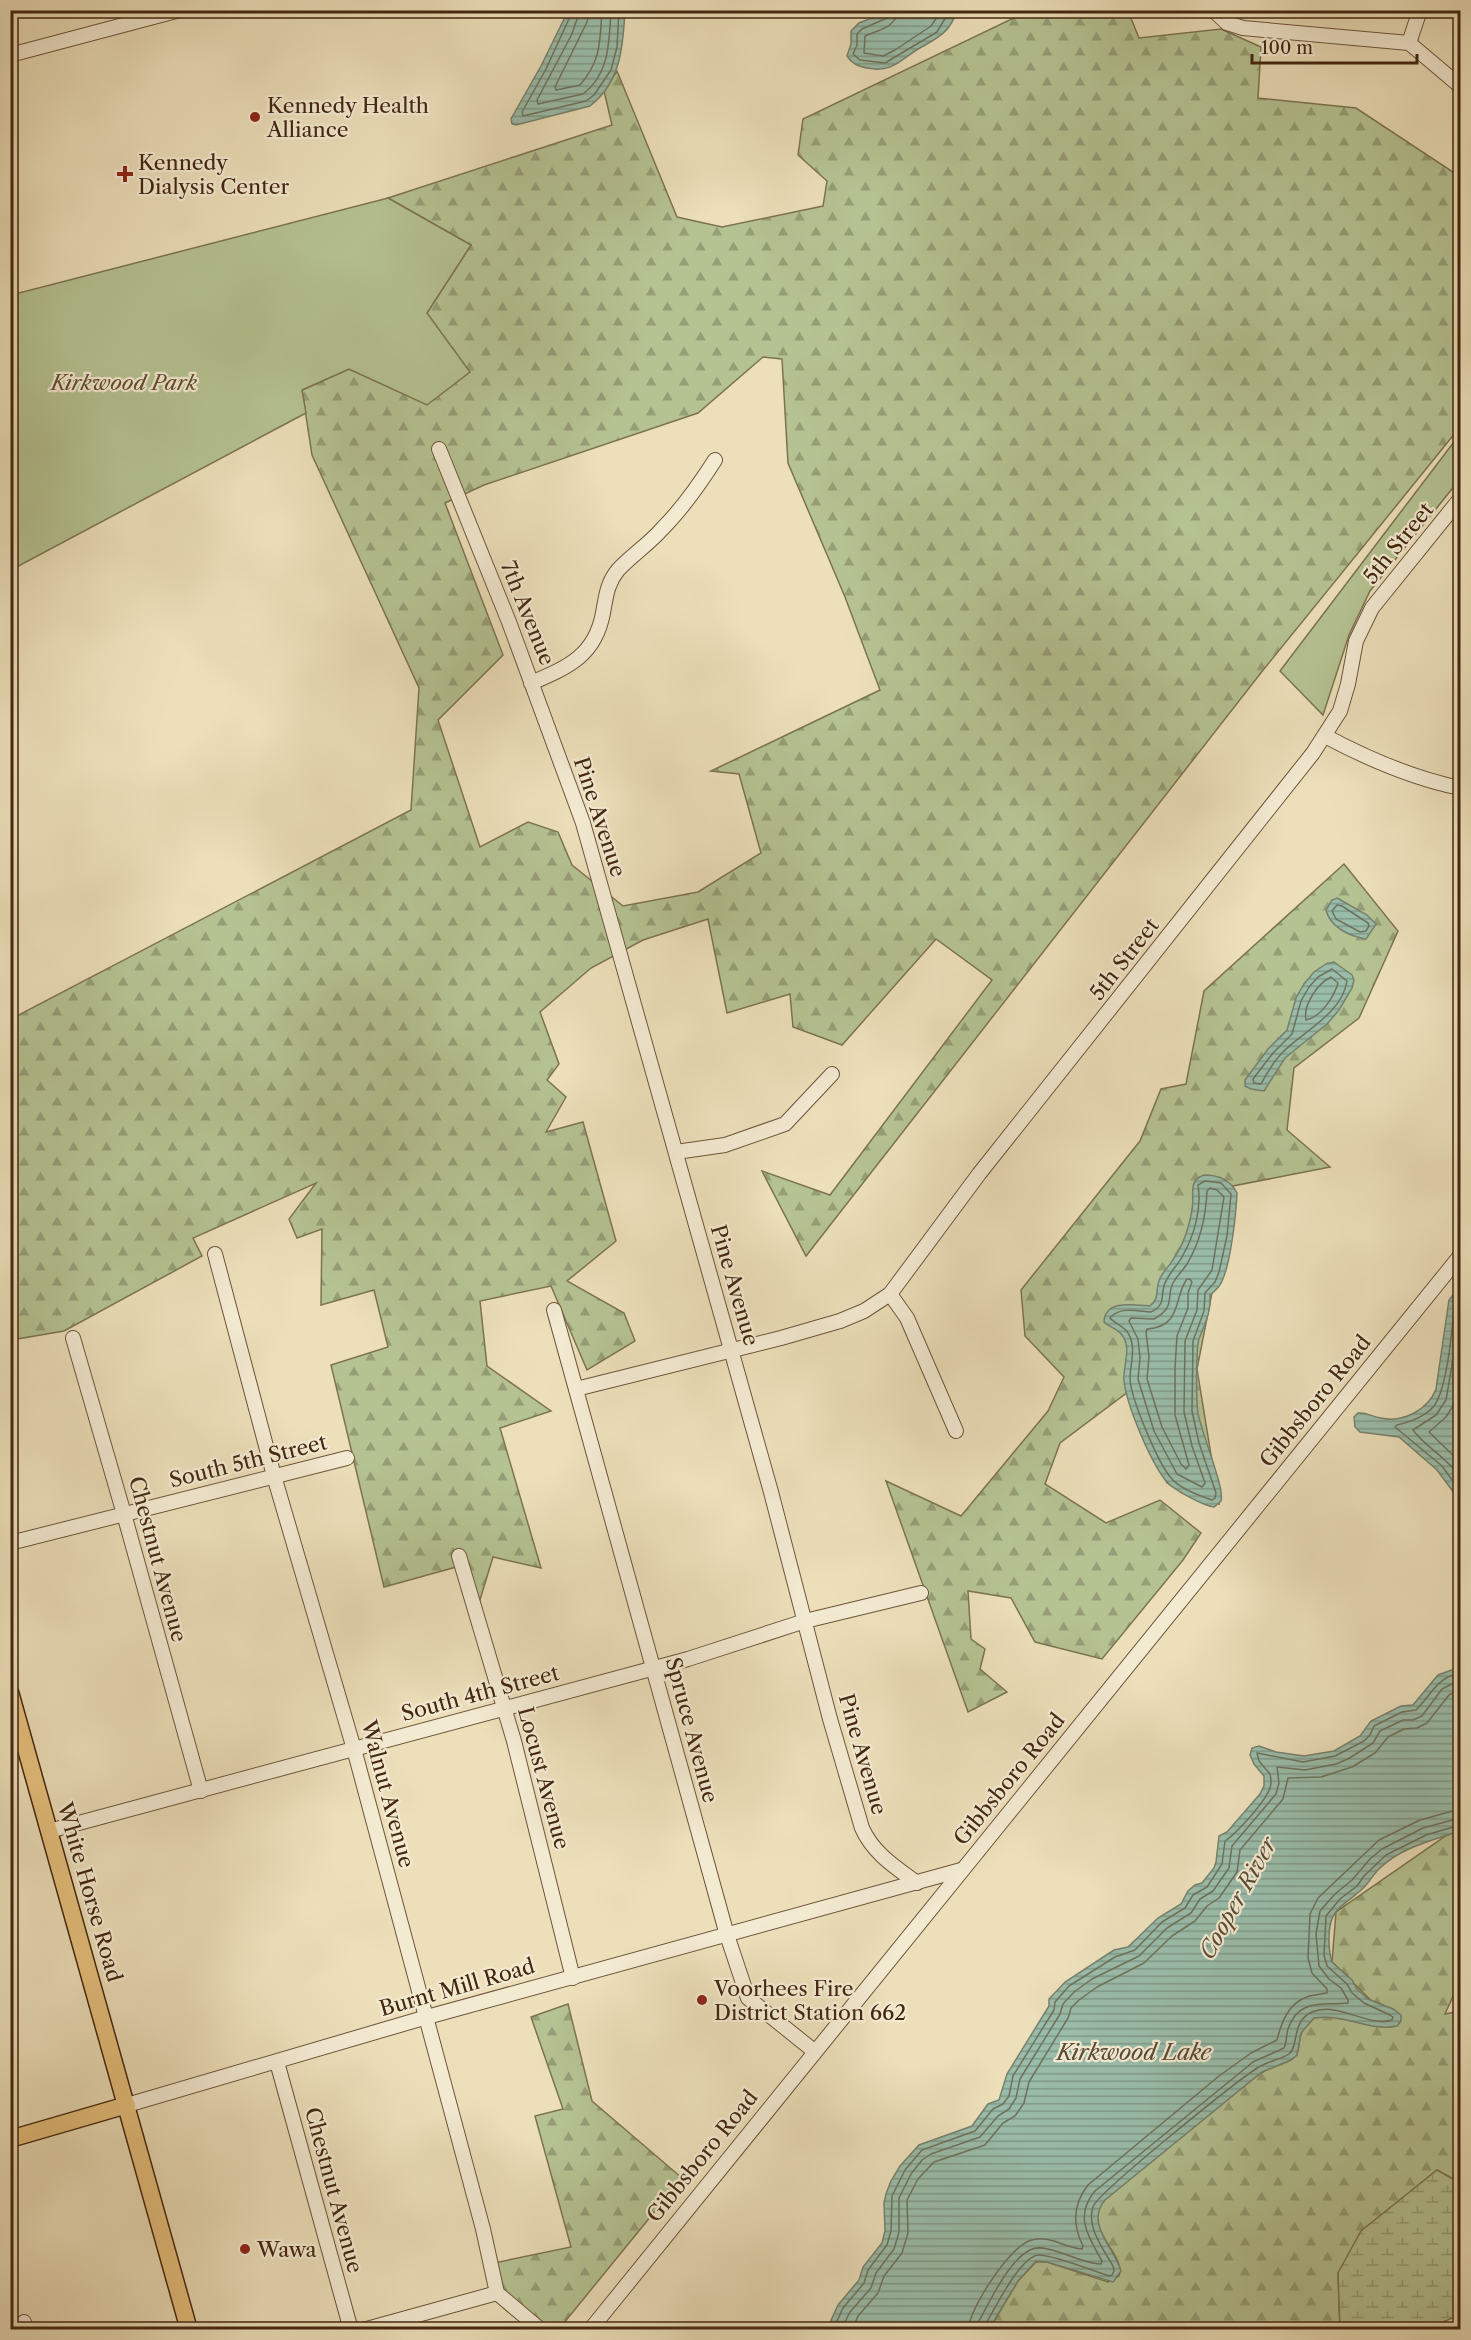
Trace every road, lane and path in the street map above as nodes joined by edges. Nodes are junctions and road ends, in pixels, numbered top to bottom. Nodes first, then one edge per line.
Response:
1 (180, 10) edge
2 (1213, 10) edge
3 (1420, 10) edge
4 (1409, 43) junction
5 (10, 55) edge
6 (1461, 86) edge
7 (439, 449) dead end
8 (716, 460) dead end
9 (1461, 499) edge
10 (531, 682) junction
11 (1325, 736) junction
12 (1461, 788) edge
13 (832, 1074) dead end
14 (676, 1152) junction
15 (215, 1254) dead end
16 (1461, 1256) edge
17 (890, 1294) junction
18 (555, 1310) dead end
19 (73, 1338) dead end
20 (731, 1349) junction
21 (576, 1389) junction
22 (956, 1431) dead end
23 (347, 1458) dead end
24 (274, 1476) junction
25 (124, 1514) junction
26 (10, 1543) edge
27 (459, 1556) dead end
28 (921, 1593) dead end
29 (805, 1621) junction
30 (653, 1668) junction
31 (10, 1692) edge
32 (504, 1708) junction
33 (354, 1749) junction
34 (201, 1791) junction
35 (50, 1831) junction
36 (961, 1870) junction
37 (917, 1883) junction
38 (726, 1935) junction
39 (573, 1978) junction
40 (427, 2018) junction
41 (814, 2052) junction
42 (277, 2062) junction
43 (127, 2104) junction
44 (10, 2139) edge
45 (497, 2293) junction
46 (189, 2330) edge
47 (351, 2330) edge
48 (363, 2330) edge
49 (541, 2330) edge
50 (590, 2330) edge

1 - 5 street
2 - 4 street
3 - 4 street
4 - 6 street
7 - 10 street, 7th Avenue
8 - 10 street, 7th Avenue
9 - 11 street, 5th Street
10 - 14 street, Pine Avenue
11 - 12 street
11 - 17 street, 5th Street
13 - 14 street
14 - 20 street, Pine Avenue
15 - 24 street, Walnut Avenue
16 - 36 street, Gibbsboro Road
17 - 20 street, 5th Street
17 - 22 street
18 - 21 street, Spruce Avenue
19 - 25 street, Chestnut Avenue
20 - 21 street
20 - 29 street, Pine Avenue
21 - 30 street, Spruce Avenue
23 - 24 street, South 5th Street
24 - 25 street, South 5th Street
24 - 33 street, Walnut Avenue
25 - 26 street
25 - 34 street, Chestnut Avenue
27 - 32 street, Locust Avenue
28 - 29 street, South 4th Street
29 - 30 street, South 4th Street
29 - 37 street, Pine Avenue
30 - 32 street, South 4th Street
30 - 38 street, Spruce Avenue
31 - 35 main road, White Horse Road
32 - 33 street, South 4th Street
32 - 39 street, Locust Avenue
33 - 34 street, South 4th Street
33 - 40 street, Walnut Avenue
34 - 35 street, South 4th Street
35 - 43 main road, White Horse Road
36 - 37 street, Burnt Mill Road
36 - 41 street, Gibbsboro Road
37 - 38 street, Burnt Mill Road
38 - 39 street, Burnt Mill Road
38 - 41 street, Spruce Avenue
39 - 40 street, Burnt Mill Road
40 - 42 street, Burnt Mill Road
40 - 45 street, Walnut Avenue
41 - 50 street, Gibbsboro Road
42 - 43 street, Burnt Mill Road
42 - 47 street, Chestnut Avenue
43 - 44 main road, Burnt Mill Road
43 - 46 main road, White Horse Road
45 - 48 street
45 - 49 street

